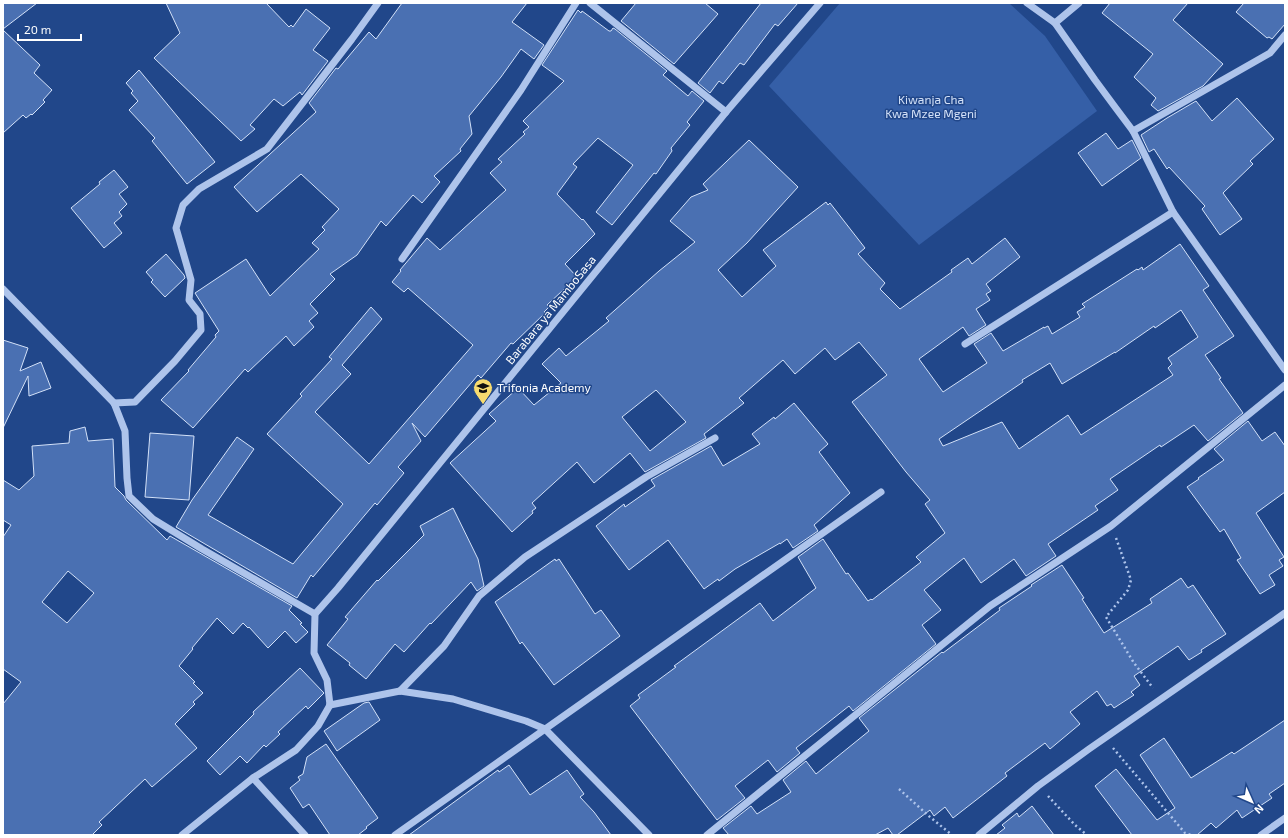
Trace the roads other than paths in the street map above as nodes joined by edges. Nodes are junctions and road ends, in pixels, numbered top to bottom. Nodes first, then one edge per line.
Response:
1 (378, 3) edge
2 (576, 3) edge
3 (590, 3) edge
4 (820, 3) edge
5 (1027, 3) edge
6 (1079, 3) edge
7 (1055, 23) junction
8 (1285, 35) edge
9 (726, 112) junction
10 (1133, 131) junction
11 (1173, 212) junction
12 (402, 259) dead end
13 (3, 289) edge
14 (965, 344) dead end
15 (1285, 370) edge
16 (1285, 385) edge
17 (114, 403) junction
18 (715, 438) dead end
19 (881, 492) dead end
20 (1285, 613) edge
21 (315, 614) junction
22 (400, 691) junction
23 (330, 705) junction
24 (545, 729) junction
25 (253, 778) junction
26 (1285, 818) edge
27 (182, 835) edge
28 (305, 835) edge
29 (395, 835) edge
30 (649, 835) edge
31 (707, 835) edge
32 (979, 835) edge
33 (1261, 835) edge

1 - 17 street
2 - 12 street
3 - 9 street
4 - 9 street, Barabara ya MamboSasa
5 - 7 street
6 - 7 street
7 - 10 street
8 - 10 street
9 - 21 street, Barabara ya MamboSasa
10 - 11 street
11 - 14 street
11 - 15 street
13 - 17 street
16 - 31 street
17 - 21 street
18 - 22 street
19 - 24 street
20 - 32 street
21 - 23 street
22 - 23 street
22 - 24 street
23 - 25 street
24 - 29 street
24 - 30 street
25 - 27 street
25 - 28 street
26 - 33 street

